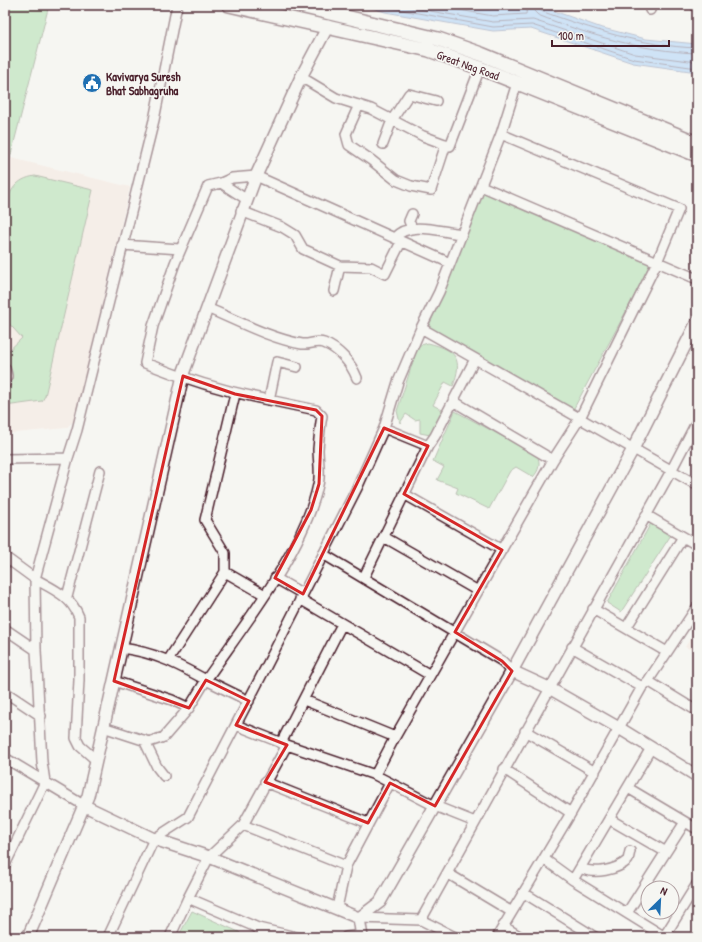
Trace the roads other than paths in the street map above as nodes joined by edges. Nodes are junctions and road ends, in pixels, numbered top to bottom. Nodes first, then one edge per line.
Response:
1 (177, 5) edge
2 (229, 5) edge
3 (296, 5) edge
4 (335, 9) edge
5 (328, 26) junction
6 (480, 68) junction
7 (301, 77) junction
8 (517, 84) junction
9 (436, 101) dead end
10 (359, 105) junction
11 (392, 120) junction
12 (501, 134) junction
13 (697, 143) edge
14 (383, 144) dead end
15 (446, 144) junction
16 (697, 155) edge
17 (256, 176) junction
18 (220, 183) junction
19 (480, 186) junction
20 (246, 199) junction
21 (241, 211) junction
22 (412, 214) dead end
23 (412, 228) junction
24 (462, 234) junction
25 (397, 240) junction
26 (122, 245) junction
27 (180, 249) junction
28 (450, 262) junction
29 (657, 262) junction
30 (340, 266) junction
31 (697, 279) edge
32 (334, 291) dead end
33 (207, 308) junction
34 (696, 326) edge
35 (421, 328) junction
36 (475, 359) junction
37 (297, 367) dead end
38 (5, 368) edge
39 (183, 376) junction
40 (357, 378) dead end
41 (5, 384) edge
42 (235, 394) junction
43 (269, 400) junction
44 (454, 402) junction
45 (580, 418) junction
46 (697, 422) edge
47 (384, 428) junction
48 (428, 446) junction
49 (633, 449) junction
50 (68, 458) junction
51 (5, 459) edge
52 (553, 460) junction
53 (100, 470) dead end
54 (671, 470) junction
55 (697, 485) edge
56 (404, 494) junction
57 (646, 515) junction
58 (384, 537) junction
59 (684, 537) junction
60 (697, 545) edge
61 (502, 550) junction
62 (323, 554) junction
63 (5, 557) edge
64 (226, 572) junction
65 (364, 577) junction
66 (35, 578) junction
67 (274, 578) junction
68 (478, 591) junction
69 (265, 595) junction
70 (301, 596) junction
71 (67, 597) junction
72 (697, 606) edge
73 (593, 609) junction
74 (342, 624) junction
75 (626, 628) junction
76 (5, 629) edge
77 (455, 632) junction
78 (572, 647) junction
79 (121, 648) junction
80 (36, 650) junction
81 (667, 652) junction
82 (168, 659) junction
83 (512, 671) junction
84 (430, 675) junction
85 (206, 680) junction
86 (114, 681) junction
87 (645, 684) junction
88 (549, 688) junction
89 (5, 692) edge
90 (304, 700) junction
91 (248, 701) junction
92 (189, 708) junction
93 (697, 711) edge
94 (41, 716) junction
95 (236, 725) junction
96 (104, 727) junction
97 (620, 728) junction
98 (525, 731) junction
99 (395, 737) junction
100 (144, 740) junction
101 (284, 744) junction
102 (651, 748) junction
103 (5, 758) edge
104 (96, 760) junction
105 (504, 769) junction
106 (595, 772) junction
107 (375, 775) junction
108 (164, 776) dead end
109 (697, 776) edge
110 (45, 782) junction
111 (265, 782) junction
112 (390, 783) junction
113 (628, 788) junction
114 (85, 806) junction
115 (435, 806) junction
116 (571, 813) junction
117 (609, 819) junction
118 (475, 822) junction
119 (685, 822) junction
120 (368, 823) junction
121 (243, 825) junction
122 (697, 829) edge
123 (154, 839) junction
124 (630, 851) dead end
125 (666, 852) junction
126 (209, 857) junction
127 (544, 859) junction
128 (5, 864) edge
129 (346, 866) junction
130 (581, 868) junction
131 (447, 873) junction
132 (573, 880) junction
133 (697, 884) edge
134 (524, 894) junction
135 (188, 898) junction
136 (337, 908) junction
137 (512, 912) junction
138 (627, 913) junction
139 (359, 918) junction
140 (420, 920) junction
141 (503, 926) junction
142 (260, 932) edge
143 (362, 936) edge
144 (28, 937) edge
145 (108, 937) edge
146 (170, 937) edge
147 (296, 937) edge
148 (346, 937) edge
149 (455, 937) edge
150 (497, 937) edge
151 (521, 937) edge
152 (595, 937) edge
153 (664, 937) edge

1 - 26 street
2 - 5 main road, Great Nag Road
3 - 4 main road, Great Nag Road
4 - 5 main road
4 - 13 main road, Great Nag Road
5 - 6 main road, Great Nag Road
5 - 7 street
6 - 8 main road, Great Nag Road
6 - 15 street
7 - 10 street
7 - 17 street
8 - 12 street
8 - 16 main road, Great Nag Road
9 - 11 street
10 - 11 street
10 - 15 street
11 - 14 street
11 - 15 street
12 - 19 street
12 - 29 street
17 - 18 street
17 - 20 street
17 - 25 street
18 - 20 street
18 - 27 street
19 - 24 street
19 - 29 street
20 - 21 street
21 - 30 street
21 - 33 street
22 - 23 street
23 - 24 street
23 - 25 street
24 - 28 street
25 - 28 street
25 - 30 street
26 - 27 street
26 - 50 street
27 - 39 street
28 - 35 street
29 - 31 street
29 - 45 street
30 - 32 street
33 - 39 street
33 - 40 street
34 - 49 street
35 - 36 street
35 - 47 street
36 - 44 street
36 - 45 street
37 - 43 street
38 - 41 street
39 - 42 street
39 - 79 street
42 - 43 street
42 - 64 street
43 - 67 street
44 - 48 street
44 - 52 street
45 - 49 street
45 - 52 street
46 - 54 street
47 - 48 street
47 - 62 street
48 - 56 street
49 - 54 street
49 - 83 street
50 - 51 street
50 - 66 street
52 - 61 street
53 - 71 street
54 - 55 street
54 - 57 street
56 - 58 street
56 - 61 street
57 - 59 street
57 - 73 street
58 - 65 street
58 - 68 street
59 - 60 street
59 - 75 street
61 - 68 street
62 - 65 street
62 - 70 street
63 - 66 street
64 - 69 street
64 - 82 street
65 - 77 street
66 - 71 street
66 - 80 street
67 - 69 street
67 - 70 street
68 - 77 street
69 - 85 street
70 - 74 street
70 - 91 street
71 - 104 street
72 - 81 street
73 - 75 street
73 - 78 street
74 - 84 street
74 - 90 street
75 - 81 street
76 - 80 street
77 - 83 street
77 - 84 street
78 - 87 street
78 - 88 street
79 - 82 street
79 - 86 street
80 - 94 street
81 - 87 street
82 - 85 street
83 - 88 street
83 - 115 street
84 - 99 street
85 - 91 street
85 - 92 street
86 - 92 street
86 - 96 street
87 - 93 street
87 - 97 street
88 - 97 street
88 - 98 street
89 - 94 street
90 - 99 street
90 - 101 street
91 - 95 street
92 - 100 street
94 - 110 street
95 - 101 street
95 - 123 street
96 - 100 street
96 - 104 street
97 - 102 street
97 - 106 street
98 - 105 street
98 - 106 street
99 - 107 street
100 - 108 street
101 - 107 street
101 - 111 street
102 - 109 street
102 - 113 street
103 - 110 street
104 - 114 street
105 - 116 street
105 - 118 street
106 - 116 street
107 - 112 street
110 - 114 street
110 - 128 street
111 - 120 street
111 - 121 street
112 - 115 street
112 - 120 street
113 - 117 street
113 - 119 street
114 - 123 street
114 - 144 street
115 - 118 street
115 - 139 street
116 - 127 street
117 - 125 street
117 - 130 street
118 - 131 street
119 - 122 street
119 - 125 street
120 - 129 street
121 - 126 street
121 - 129 street
123 - 126 street
123 - 145 street
124 - 130 street
125 - 138 street
126 - 135 street
126 - 136 street
127 - 132 street
127 - 134 street
129 - 136 street
130 - 132 street
131 - 137 street
131 - 140 street
132 - 138 street
133 - 153 street
134 - 137 street
134 - 152 street
135 - 142 street
135 - 146 street
136 - 139 street
137 - 141 street
138 - 153 street
139 - 140 street
139 - 143 street
140 - 149 street
141 - 150 street
141 - 151 street
142 - 147 street
143 - 148 street

